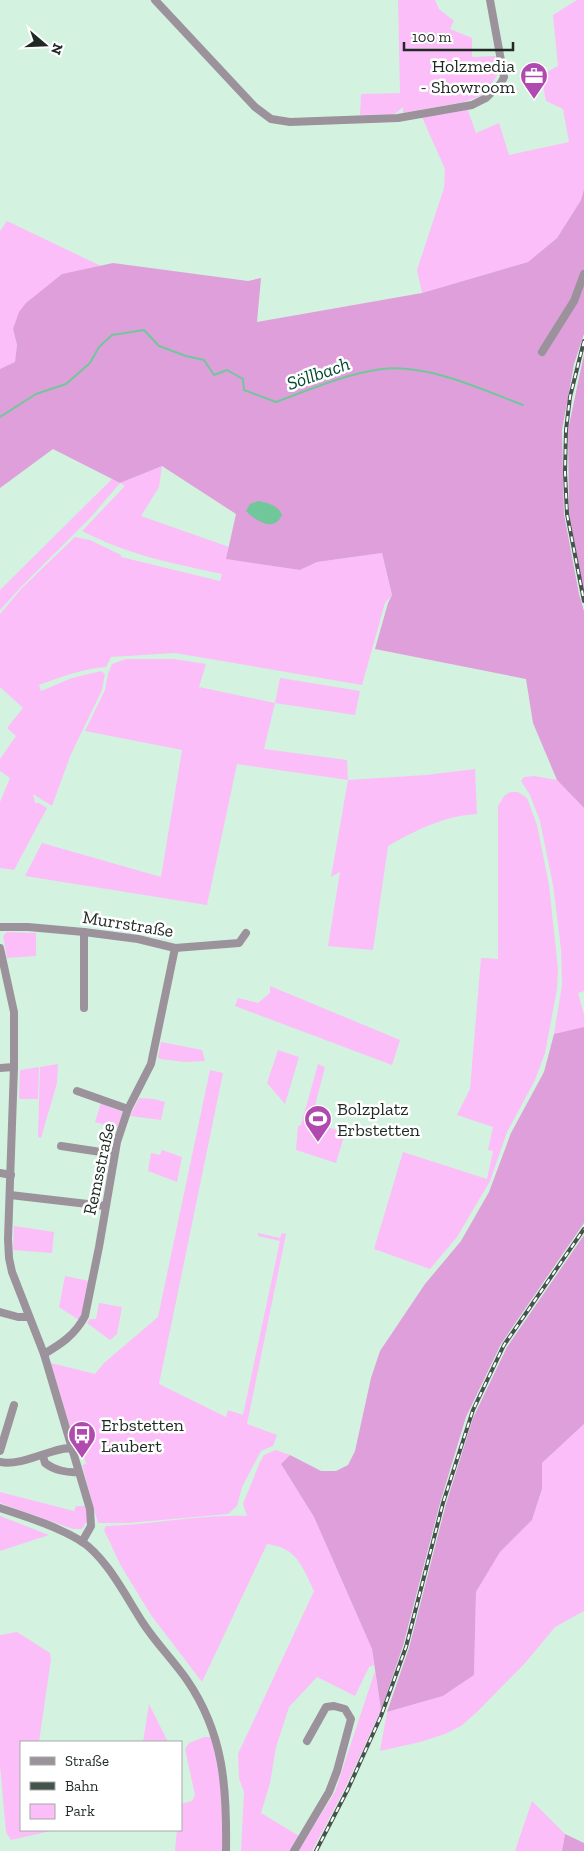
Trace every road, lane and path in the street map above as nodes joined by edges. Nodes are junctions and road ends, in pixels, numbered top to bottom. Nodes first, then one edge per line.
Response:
1 (155, 0) edge
2 (490, 0) edge
3 (584, 274) edge
4 (542, 352) dead end
5 (0, 927) edge
6 (84, 932) junction
7 (246, 933) dead end
8 (0, 948) edge
9 (175, 948) junction
10 (9, 990) junction
11 (0, 991) edge
12 (84, 1008) dead end
13 (14, 1067) junction
14 (0, 1068) edge
15 (77, 1091) dead end
16 (128, 1109) junction
17 (61, 1146) dead end
18 (114, 1154) junction
19 (0, 1173) edge
20 (11, 1175) junction
21 (10, 1195) junction
22 (105, 1206) junction
23 (4, 1238) edge
24 (0, 1312) edge
25 (28, 1318) junction
26 (44, 1354) junction
27 (14, 1405) dead end
28 (72, 1449) junction
29 (0, 1450) edge
30 (43, 1456) junction
31 (0, 1462) edge
32 (78, 1472) junction
33 (0, 1508) edge
34 (82, 1542) junction
35 (306, 1742) dead end
36 (226, 1851) edge
37 (294, 1851) edge

1 - 2 street
3 - 4 street
5 - 6 street, Murrstraße
6 - 9 street, Murrstraße
6 - 12 street
7 - 9 street, Murrstraße
8 - 10 street
9 - 16 street, Remsstraße
10 - 11 street
10 - 13 street
13 - 14 street
13 - 20 street
15 - 16 street
16 - 18 street, Remsstraße
17 - 18 street
18 - 22 street, Remsstraße
19 - 20 street
20 - 21 street
21 - 22 street
21 - 23 street
22 - 26 street, Remsstraße
23 - 25 street
24 - 25 street
25 - 26 street
26 - 28 street
27 - 29 street
28 - 30 street
28 - 32 street
30 - 31 street
30 - 32 street
32 - 34 street
33 - 34 street
34 - 36 street
35 - 37 street

